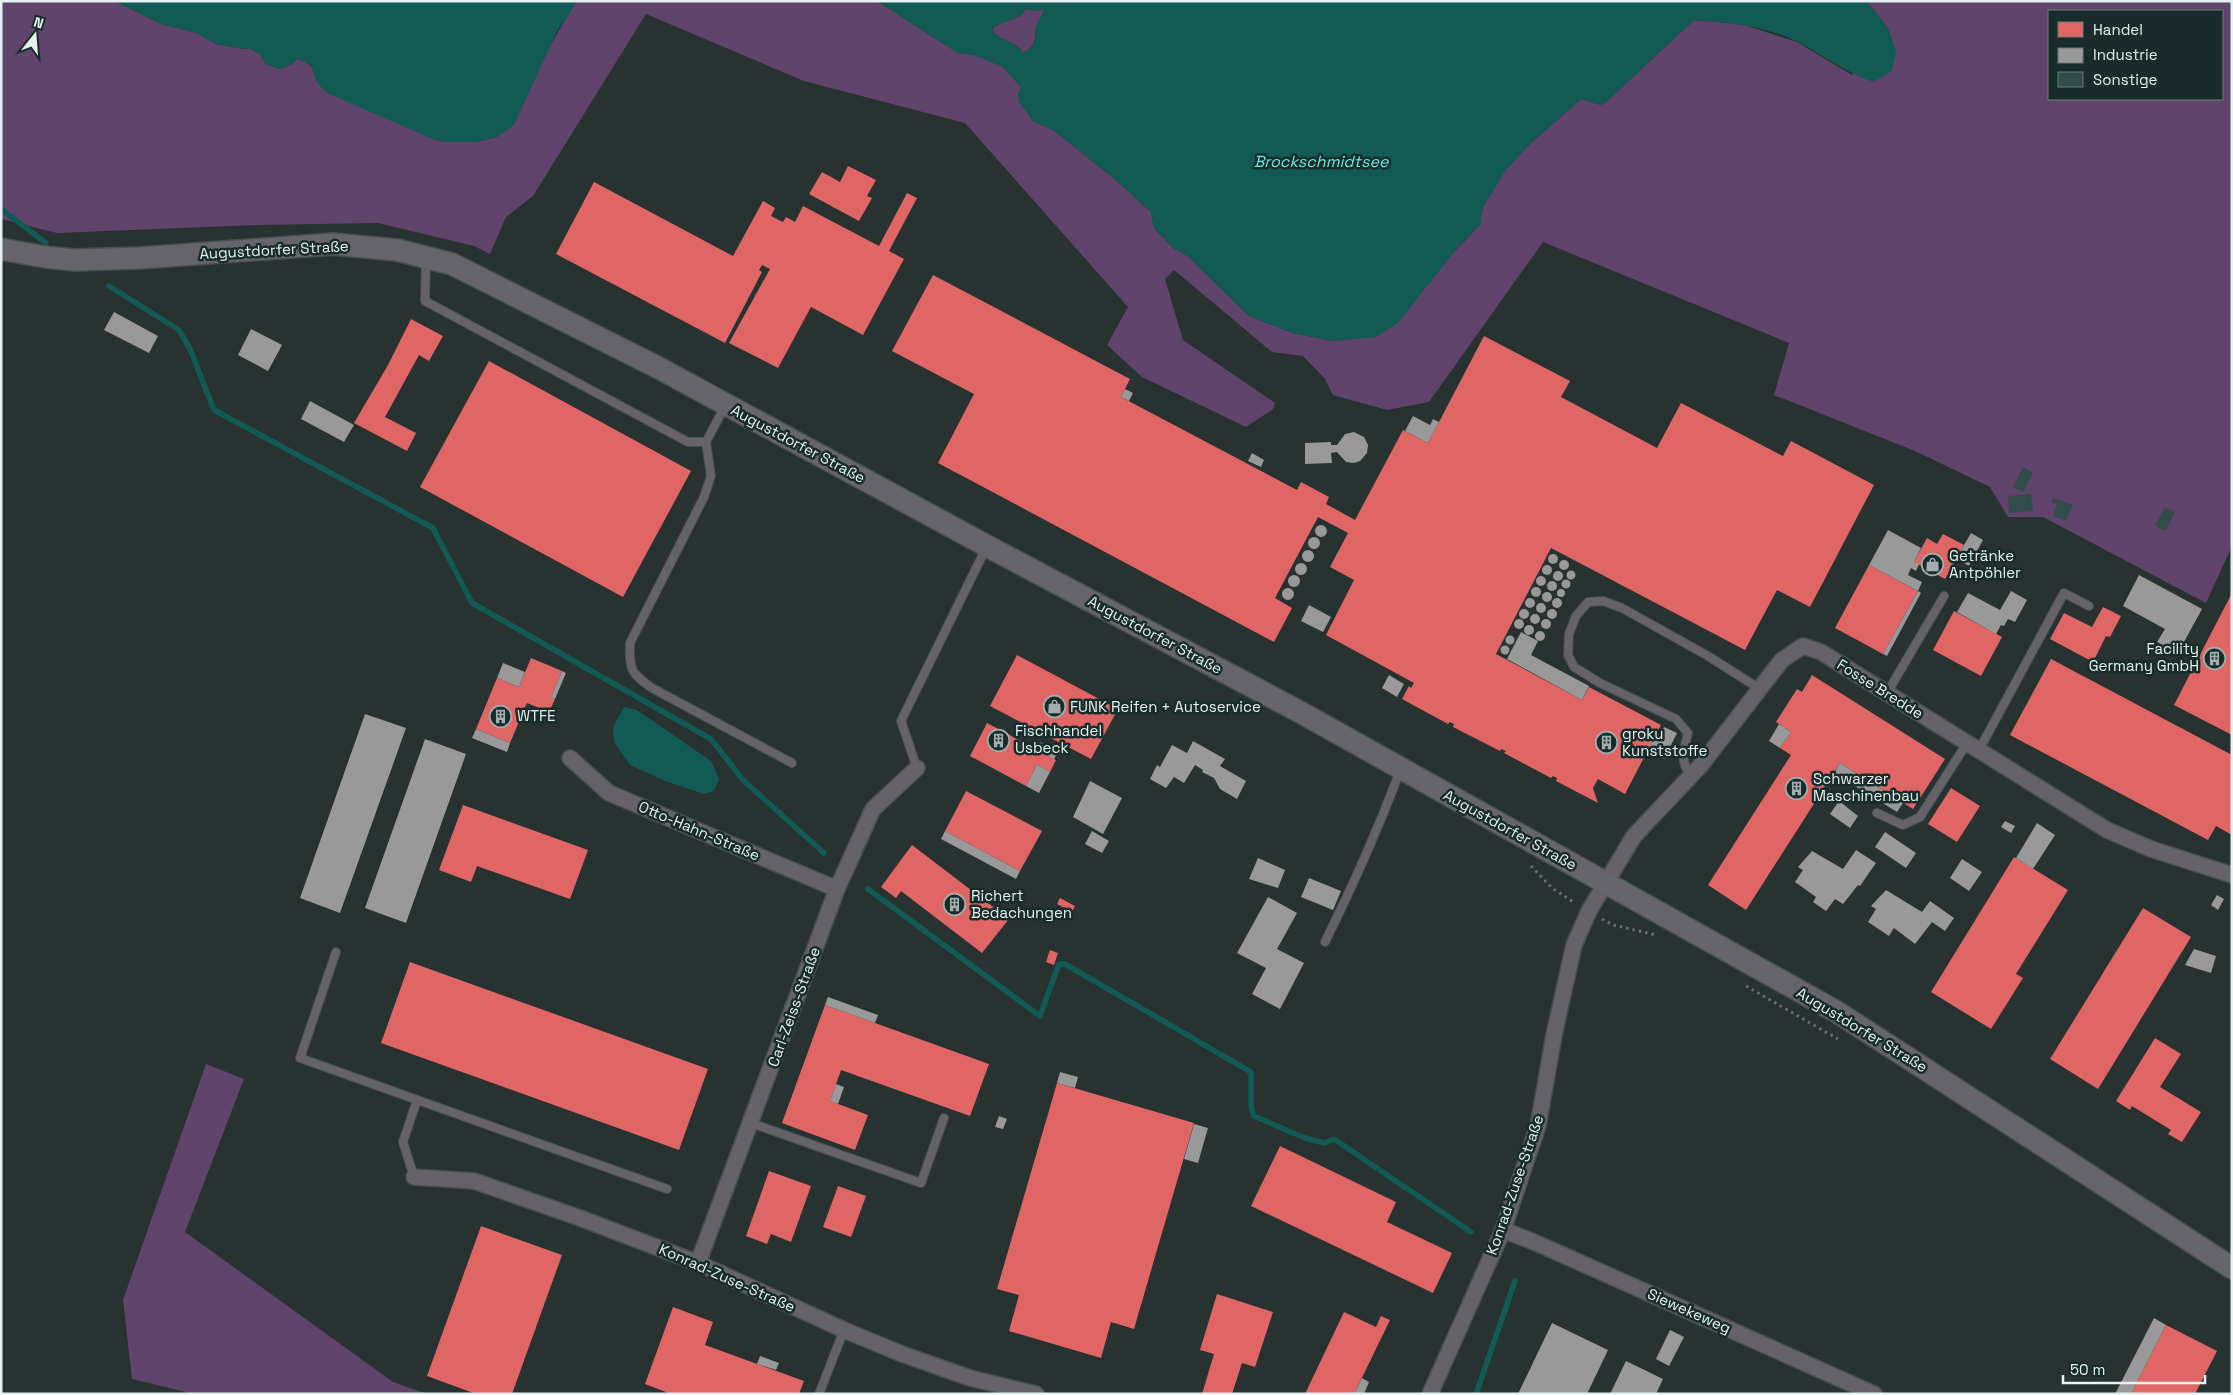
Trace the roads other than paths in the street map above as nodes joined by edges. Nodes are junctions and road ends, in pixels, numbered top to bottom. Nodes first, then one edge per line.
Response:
1 (1, 249) edge
2 (426, 257) junction
3 (726, 404) junction
4 (706, 442) junction
5 (987, 546) junction
6 (1944, 596) dead end
7 (2089, 606) dead end
8 (1760, 689) junction
9 (1887, 693) junction
10 (1973, 746) junction
11 (570, 758) dead end
12 (792, 763) dead end
13 (917, 768) joint
14 (1401, 769) junction
15 (1692, 776) junction
16 (1877, 813) dead end
17 (2232, 875) edge
18 (1606, 884) junction
19 (837, 889) junction
20 (1325, 942) dead end
21 (336, 952) dead end
22 (417, 1100) junction
23 (944, 1118) dead end
24 (751, 1123) junction
25 (414, 1177) joint
26 (666, 1189) dead end
27 (1502, 1230) junction
28 (698, 1263) junction
29 (2232, 1268) edge
30 (844, 1330) junction
31 (819, 1394) edge
32 (1036, 1394) edge
33 (1430, 1394) edge
34 (1874, 1394) edge

1 - 2 main road, Augustdorfer Straße
2 - 3 main road, Augustdorfer Straße
2 - 4 lane
3 - 4 lane
3 - 5 main road, Augustdorfer Straße
4 - 12 lane
5 - 13 lane
5 - 14 main road, Augustdorfer Straße
6 - 9 lane
7 - 10 lane
8 - 9 street, Fosse Bredde
8 - 15 street, Fosse Bredde
8 - 15 lane
9 - 10 street, Fosse Bredde
10 - 16 lane
10 - 17 street, Fosse Bredde
11 - 19 street, Otto-Hahn-Straße
13 - 19 street, Carl-Zeiss-Straße
14 - 18 main road, Augustdorfer Straße
14 - 20 lane
15 - 18 street, Fosse Bredde
18 - 27 street, Konrad-Zuse-Straße
18 - 29 main road, Augustdorfer Straße
19 - 24 street, Carl-Zeiss-Straße
21 - 22 lane
22 - 25 lane
22 - 26 lane
23 - 24 lane
24 - 28 street, Carl-Zeiss-Straße
25 - 28 street, Konrad-Zuse-Straße
27 - 33 street, Konrad-Zuse-Straße
27 - 34 street, Siewekeweg
28 - 30 street, Konrad-Zuse-Straße
30 - 31 lane
30 - 32 street, Konrad-Zuse-Straße

